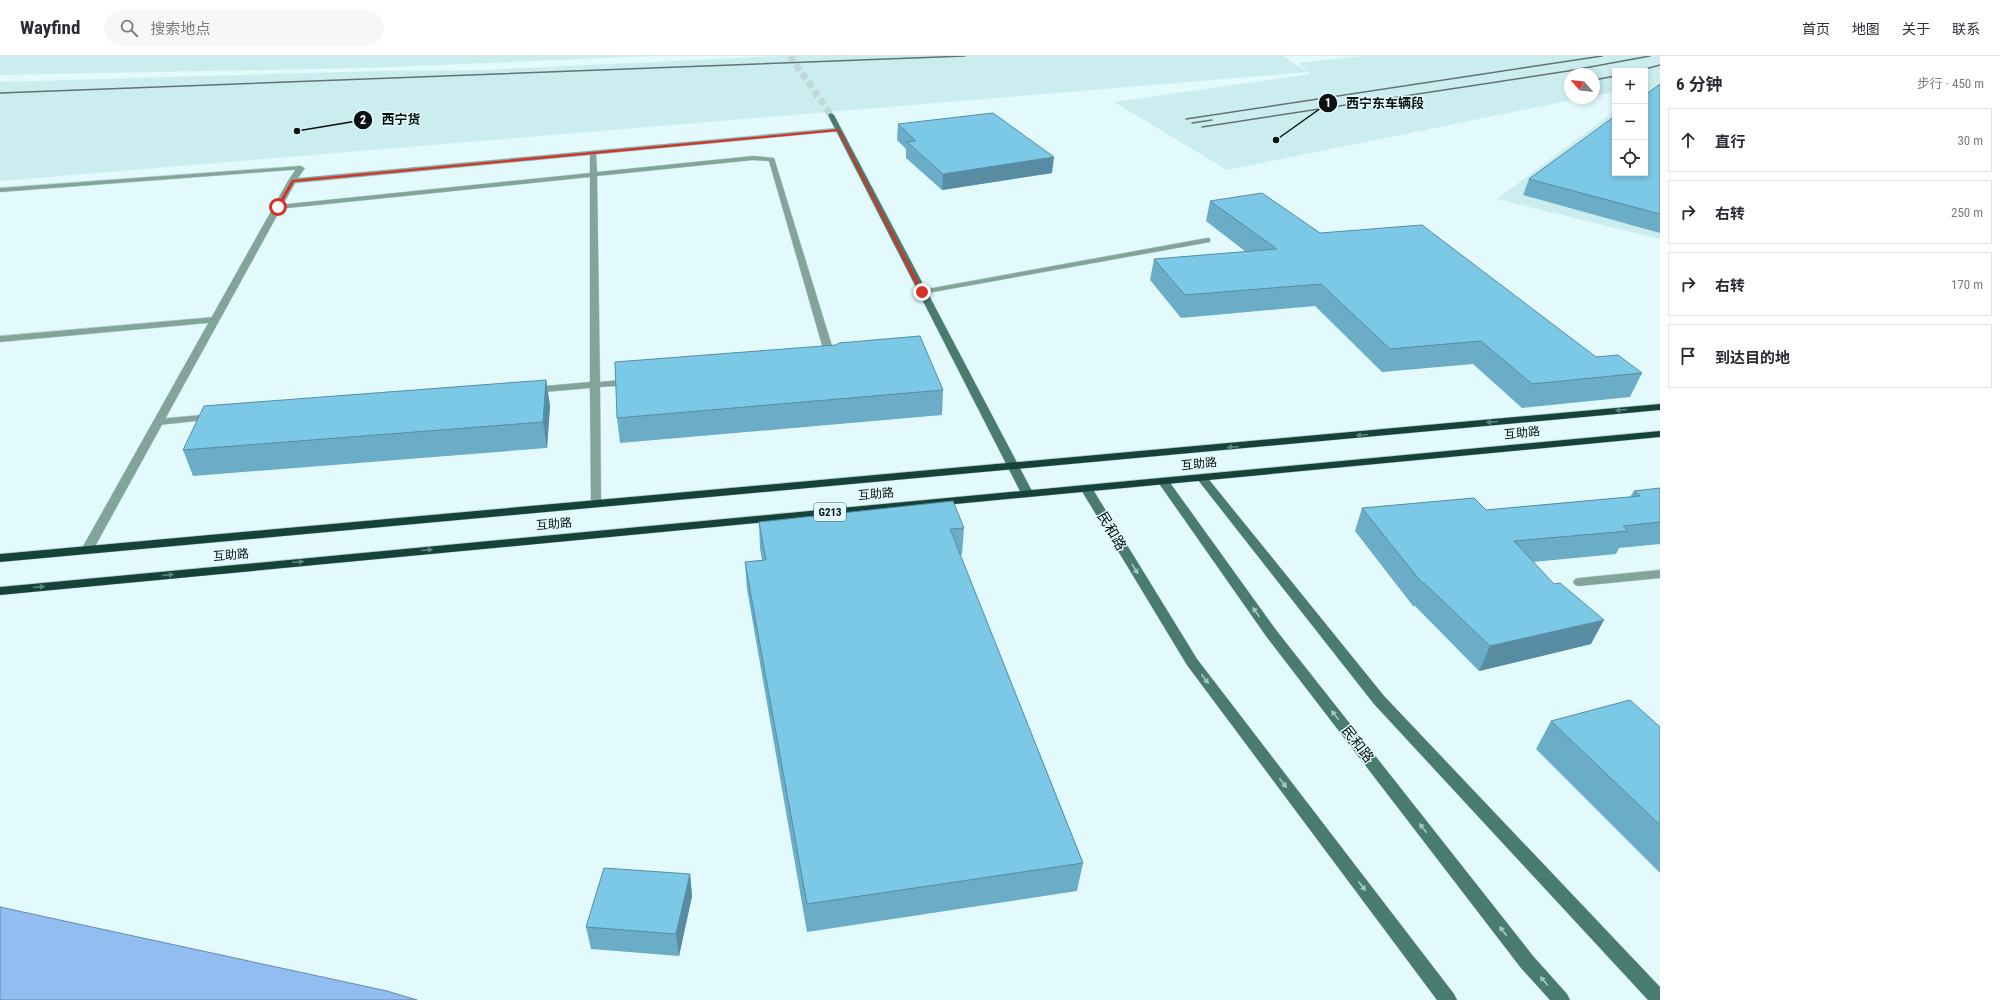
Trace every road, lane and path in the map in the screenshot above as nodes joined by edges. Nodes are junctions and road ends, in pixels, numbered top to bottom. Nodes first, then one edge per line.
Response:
1 (831, 115) tunnel mouth
2 (839, 130) junction
3 (593, 153) junction
4 (301, 168) joint
5 (593, 174) junction
6 (292, 181) junction
7 (0, 190) edge
8 (278, 207) junction
9 (1207, 240) dead end
10 (922, 292) junction
11 (215, 320) junction
12 (0, 339) edge
13 (825, 367) edge
14 (642, 381) edge
15 (594, 384) junction
16 (523, 391) edge
17 (1660, 407) edge
18 (221, 417) edge
19 (158, 422) junction
20 (1660, 434) edge
21 (1013, 467) junction
22 (1202, 478) junction
23 (1164, 482) junction
24 (1086, 488) junction
25 (1027, 493) junction
26 (596, 504) junction
27 (87, 550) junction
28 (0, 558) edge
29 (1660, 574) edge
30 (1579, 582) dead end
31 (0, 590) edge
32 (1448, 1000) edge
33 (1561, 1000) edge
34 (1660, 1000) edge

1 - 2 main road
2 - 3 street
2 - 10 main road
3 - 5 lane
3 - 6 street
4 - 6 street
4 - 7 lane
5 - 8 lane
5 - 13 lane
5 - 15 lane
6 - 8 street
8 - 11 street
9 - 10 lane
10 - 21 main road
11 - 12 lane
11 - 19 street
14 - 15 lane
15 - 16 lane
15 - 26 lane
17 -> 21 highway, 互助路
18 - 19 lane
19 - 27 street
20 - 22 highway, 互助路 / G213
21 - 25 main road
21 - 26 highway, 互助路
22 - 23 highway, 互助路 / G213
22 - 34 main road
23 - 24 highway, 互助路 / G213
33 -> 23 main road, 民和路
24 - 25 highway, 互助路 / G213
24 -> 32 main road, 民和路
31 -> 25 highway, 互助路 / G213
26 - 27 highway, 互助路
27 - 28 highway, 互助路
29 - 30 street

